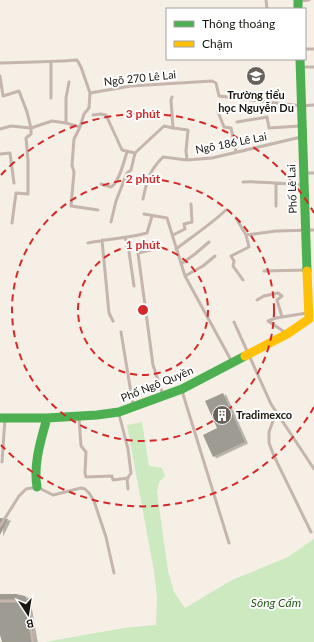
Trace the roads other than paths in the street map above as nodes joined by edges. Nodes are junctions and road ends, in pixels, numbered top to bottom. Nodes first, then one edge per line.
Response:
1 (309, 0) edge
2 (298, 4) edge
3 (0, 62) edge
4 (51, 62) junction
5 (300, 63) edge
6 (314, 67) edge
7 (0, 76) edge
8 (70, 82) dead end
9 (90, 93) junction
10 (172, 97) dead end
11 (51, 98) dead end
12 (314, 105) edge
13 (302, 106) junction
14 (218, 112) dead end
15 (93, 115) dead end
16 (237, 122) dead end
17 (66, 123) junction
18 (302, 126) junction
19 (80, 127) junction
20 (31, 128) junction
21 (173, 128) junction
22 (0, 130) edge
23 (302, 137) junction
24 (127, 152) junction
25 (236, 152) junction
26 (135, 153) junction
27 (0, 154) edge
28 (187, 160) junction
29 (314, 173) edge
30 (304, 174) junction
31 (243, 182) dead end
32 (14, 183) dead end
33 (276, 183) junction
34 (101, 184) dead end
35 (303, 185) junction
36 (143, 199) dead end
37 (191, 204) dead end
38 (276, 206) dead end
39 (98, 210) dead end
40 (226, 210) dead end
41 (144, 214) dead end
42 (152, 216) junction
43 (236, 218) dead end
44 (111, 222) dead end
45 (12, 223) dead end
46 (310, 230) edge
47 (246, 234) junction
48 (173, 235) junction
49 (125, 238) junction
50 (102, 240) junction
51 (209, 242) dead end
52 (88, 243) dead end
53 (155, 249) dead end
54 (176, 250) junction
55 (310, 254) edge
56 (215, 256) dead end
57 (181, 264) junction
58 (307, 270) junction
59 (264, 271) dead end
60 (185, 276) junction
61 (244, 280) dead end
62 (134, 286) dead end
63 (257, 300) dead end
64 (311, 301) edge
65 (310, 316) edge
66 (282, 317) junction
67 (113, 321) dead end
68 (234, 322) dead end
69 (121, 332) dead end
70 (287, 334) junction
71 (248, 355) junction
72 (233, 363) junction
73 (182, 389) junction
74 (163, 397) junction
75 (133, 407) junction
76 (119, 412) junction
77 (278, 415) junction
78 (79, 416) junction
79 (47, 418) junction
80 (3, 419) edge
81 (2, 462) dead end
82 (314, 469) edge
83 (128, 478) junction
84 (37, 487) junction
85 (128, 489) dead end
86 (0, 526) edge
87 (311, 532) dead end
88 (229, 543) dead end
89 (114, 573) dead end
90 (0, 601) edge
91 (33, 642) edge

1 - 2 lane
3 - 4 lane
4 - 9 lane
4 - 11 lane
5 - 6 lane
5 - 13 street, Phố Lê Lai
7 - 20 lane
8 - 17 lane
9 - 13 lane, Ngõ 270 Lê Lai
9 - 19 lane, Ngõ 270 Lê Lai
10 - 21 lane
12 - 13 lane
13 - 18 street, Phố Lê Lai
14 - 25 lane
15 - 24 lane
16 - 18 lane
17 - 19 lane
17 - 20 lane
18 - 23 street, Phố Lê Lai
19 - 39 lane, Ngõ 270 Lê Lai
20 - 22 lane
20 - 45 lane
21 - 26 lane
21 - 28 lane
23 - 25 lane, Ngõ 186 Lê Lai
23 - 30 street, Phố Lê Lai
24 - 26 lane
24 - 34 lane
25 - 28 lane, Ngõ 186 Lê Lai
26 - 44 lane
27 - 32 lane
28 - 36 lane, Ngõ 186 Lê Lai
29 - 30 lane
30 - 35 street, Phố Lê Lai
31 - 33 lane
33 - 35 lane
33 - 38 lane
35 - 46 street, Phố Lê Lai
37 - 48 lane
40 - 54 lane
41 - 42 lane
42 - 48 lane
42 - 49 lane
43 - 47 lane
46 - 47 lane
46 - 55 street, Phố Lê Lai
47 - 61 lane
48 - 54 lane
49 - 50 lane
49 - 62 lane
50 - 52 lane
50 - 67 lane
51 - 57 lane
53 - 74 lane
54 - 57 lane
55 - 58 street, Phố Lê Lai
56 - 60 lane
57 - 60 lane
58 - 59 lane
58 - 64 street, Phố Lê Lai
60 - 72 lane
63 - 66 lane
64 - 65 street, Phố Lê Lai
65 - 66 lane
65 - 70 street, Phố Ngô Quyền
66 - 70 lane
68 - 71 lane
69 - 75 lane
70 - 71 street, Phố Ngô Quyền
71 - 72 street, Phố Ngô Quyền
71 - 77 lane
72 - 73 street, Phố Ngô Quyền
73 - 74 street, Phố Ngô Quyền
73 - 88 lane
74 - 75 street, Phố Ngô Quyền
75 - 76 street, Phố Ngô Quyền
76 - 78 street, Phố Ngô Quyền
76 - 83 lane
77 - 82 lane
77 - 87 lane
78 - 79 street, Phố Ngô Quyền
78 - 83 lane
79 - 80 street, Phố Ngô Quyền
79 - 84 street
80 - 81 lane
83 - 85 lane
84 - 86 lane
84 - 89 lane
90 - 91 lane

